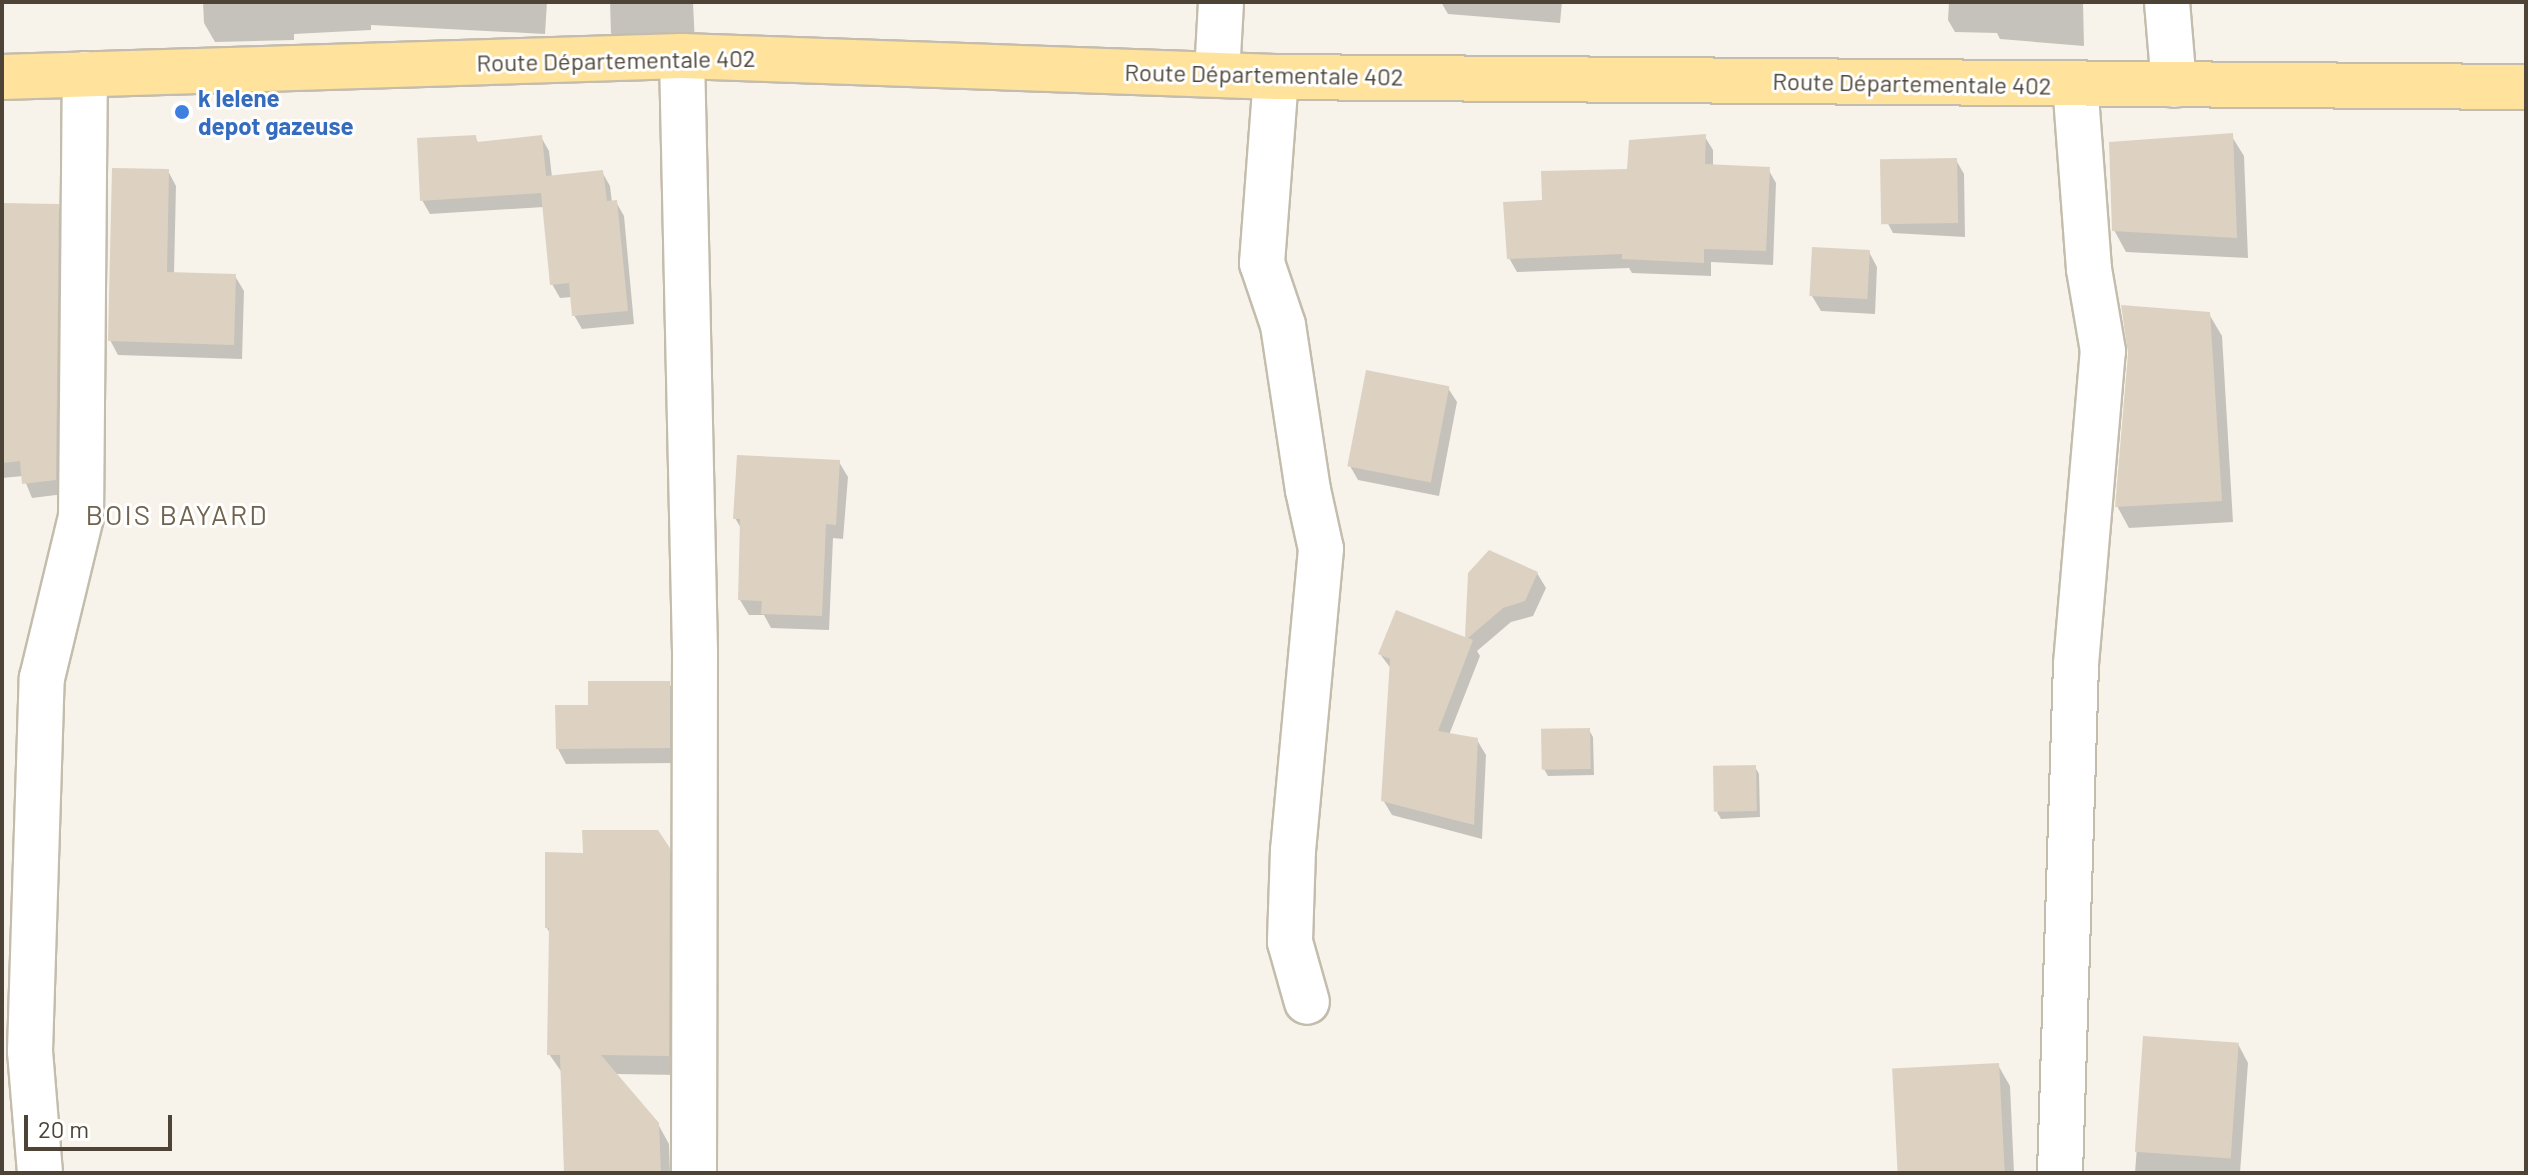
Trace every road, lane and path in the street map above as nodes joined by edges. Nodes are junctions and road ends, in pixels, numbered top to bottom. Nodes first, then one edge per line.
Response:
1 (1221, 2) edge
2 (2167, 2) edge
3 (682, 56) junction
4 (85, 74) junction
5 (1217, 74) junction
6 (2, 77) edge
7 (1276, 77) junction
8 (2075, 84) junction
9 (2174, 85) junction
10 (2526, 87) edge
11 (1307, 1002) dead end
12 (40, 1173) edge
13 (694, 1173) edge
14 (2060, 1173) edge

1 - 5 street
2 - 9 street
3 - 4 main road, Route Départementale 402
3 - 5 main road, Route Départementale 402
3 - 13 street
4 - 6 main road, Route Départementale 402
4 - 12 street
5 - 7 main road, Route Départementale 402
7 - 8 main road, Route Départementale 402
7 - 11 street
8 - 9 main road, Route Départementale 402
8 - 14 street
9 - 10 main road, Route Départementale 402

